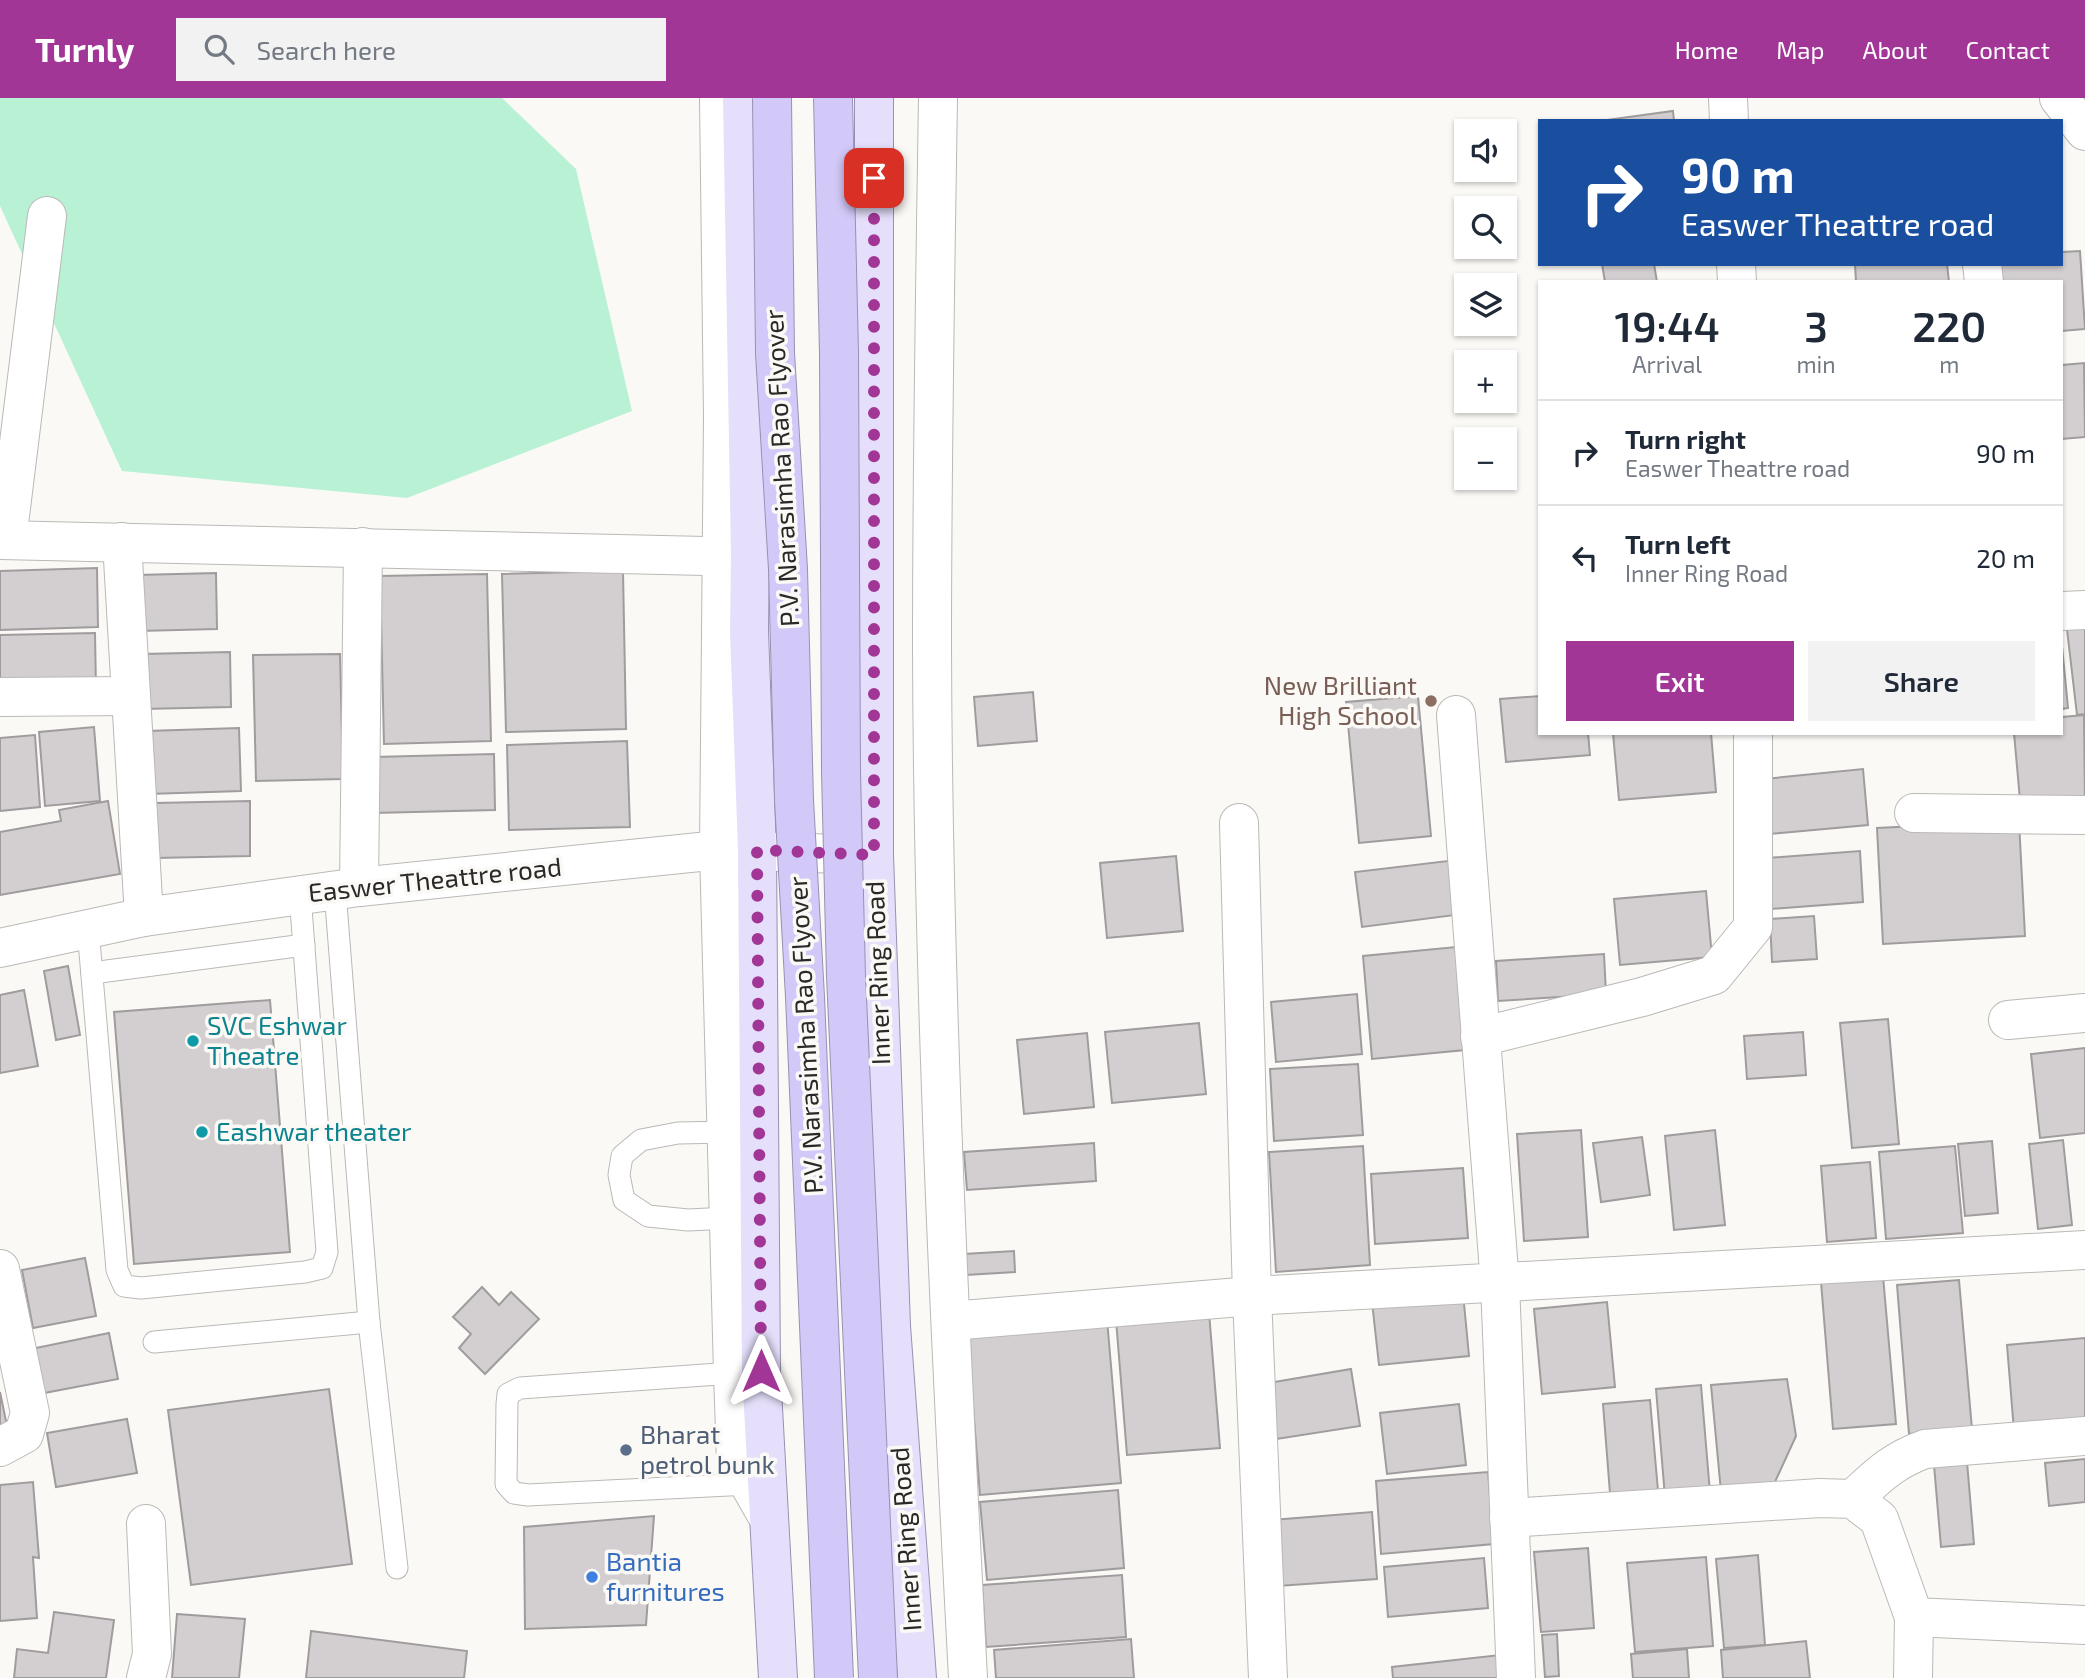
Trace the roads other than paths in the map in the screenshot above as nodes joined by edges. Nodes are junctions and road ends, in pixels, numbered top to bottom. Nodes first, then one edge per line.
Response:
1 (719, 98) edge
2 (742, 98) edge
3 (772, 98) edge
4 (833, 98) edge
5 (874, 98) edge
6 (938, 98) edge
7 (1728, 98) edge
8 (2059, 98) edge
9 (1729, 119) edge
10 (2085, 131) edge
11 (47, 216) dead end
12 (3, 540) edge
13 (122, 542) junction
14 (363, 547) junction
15 (737, 557) junction
16 (2085, 610) edge
17 (2063, 611) edge
18 (131, 696) junction
19 (0, 697) edge
20 (1456, 715) dead end
21 (1754, 735) edge
22 (1914, 813) dead end
23 (2085, 815) edge
24 (1239, 823) dead end
25 (719, 850) junction
26 (757, 850) junction
27 (874, 855) junction
28 (331, 891) junction
29 (144, 917) junction
30 (88, 929) junction
31 (304, 945) junction
32 (0, 948) edge
33 (92, 973) junction
34 (2085, 1013) edge
35 (2008, 1020) dead end
36 (1480, 1037) junction
37 (727, 1132) junction
38 (729, 1218) junction
39 (2085, 1250) edge
40 (0, 1269) edge
41 (1500, 1284) junction
42 (1252, 1296) junction
43 (951, 1321) junction
44 (369, 1322) junction
45 (154, 1342) dead end
46 (733, 1373) junction
47 (2085, 1436) edge
48 (0, 1447) edge
49 (750, 1484) junction
50 (1853, 1499) junction
51 (1509, 1518) junction
52 (769, 1519) junction
53 (146, 1524) dead end
54 (397, 1568) dead end
55 (1914, 1617) junction
56 (2085, 1625) edge
57 (146, 1678) edge
58 (778, 1678) edge
59 (834, 1678) edge
60 (878, 1678) edge
61 (917, 1678) edge
62 (968, 1678) edge
63 (1268, 1678) edge
64 (1516, 1678) edge
65 (1913, 1678) edge

1 - 15 street
2 - 15 main road
3 - 59 highway, P.V. Narasimha Rao Flyover, bridge
4 - 60 highway, P.V. Narasimha Rao Flyover, bridge
5 - 27 main road, Inner Ring Road
6 - 43 street
7 - 9 street
8 - 10 street
11 - 12 street
12 - 13 street
13 - 14 street
13 - 18 street
14 - 15 street
14 - 28 street
15 - 25 street
15 - 26 main road
16 - 17 street
18 - 19 street
18 - 29 street
20 - 36 street
21 - 36 street
22 - 23 street
24 - 42 street
25 - 26 street, Easwer Theattre road
25 - 28 street, Easwer Theattre road
25 - 37 street
26 - 27 street, Easwer Theattre road
26 - 52 main road
27 - 61 main road, Inner Ring Road
28 - 29 street, Easwer Theattre road
28 - 31 lane
28 - 44 lane
29 - 30 street, Easwer Theattre road
30 - 32 street, Easwer Theattre road
30 - 33 lane
31 - 33 lane
31 - 33 lane
34 - 35 street
36 - 41 street
37 - 38 street
37 - 38 lane
38 - 46 street
39 - 41 street
40 - 48 street
41 - 42 street
41 - 51 street
42 - 43 street
42 - 63 street
43 - 62 street
44 - 45 lane
44 - 54 lane
46 - 49 street
46 - 49 lane
47 - 50 street
49 - 52 street
50 - 51 street
50 - 55 street
51 - 64 street
52 - 58 main road
53 - 57 street
55 - 56 street
55 - 65 street

